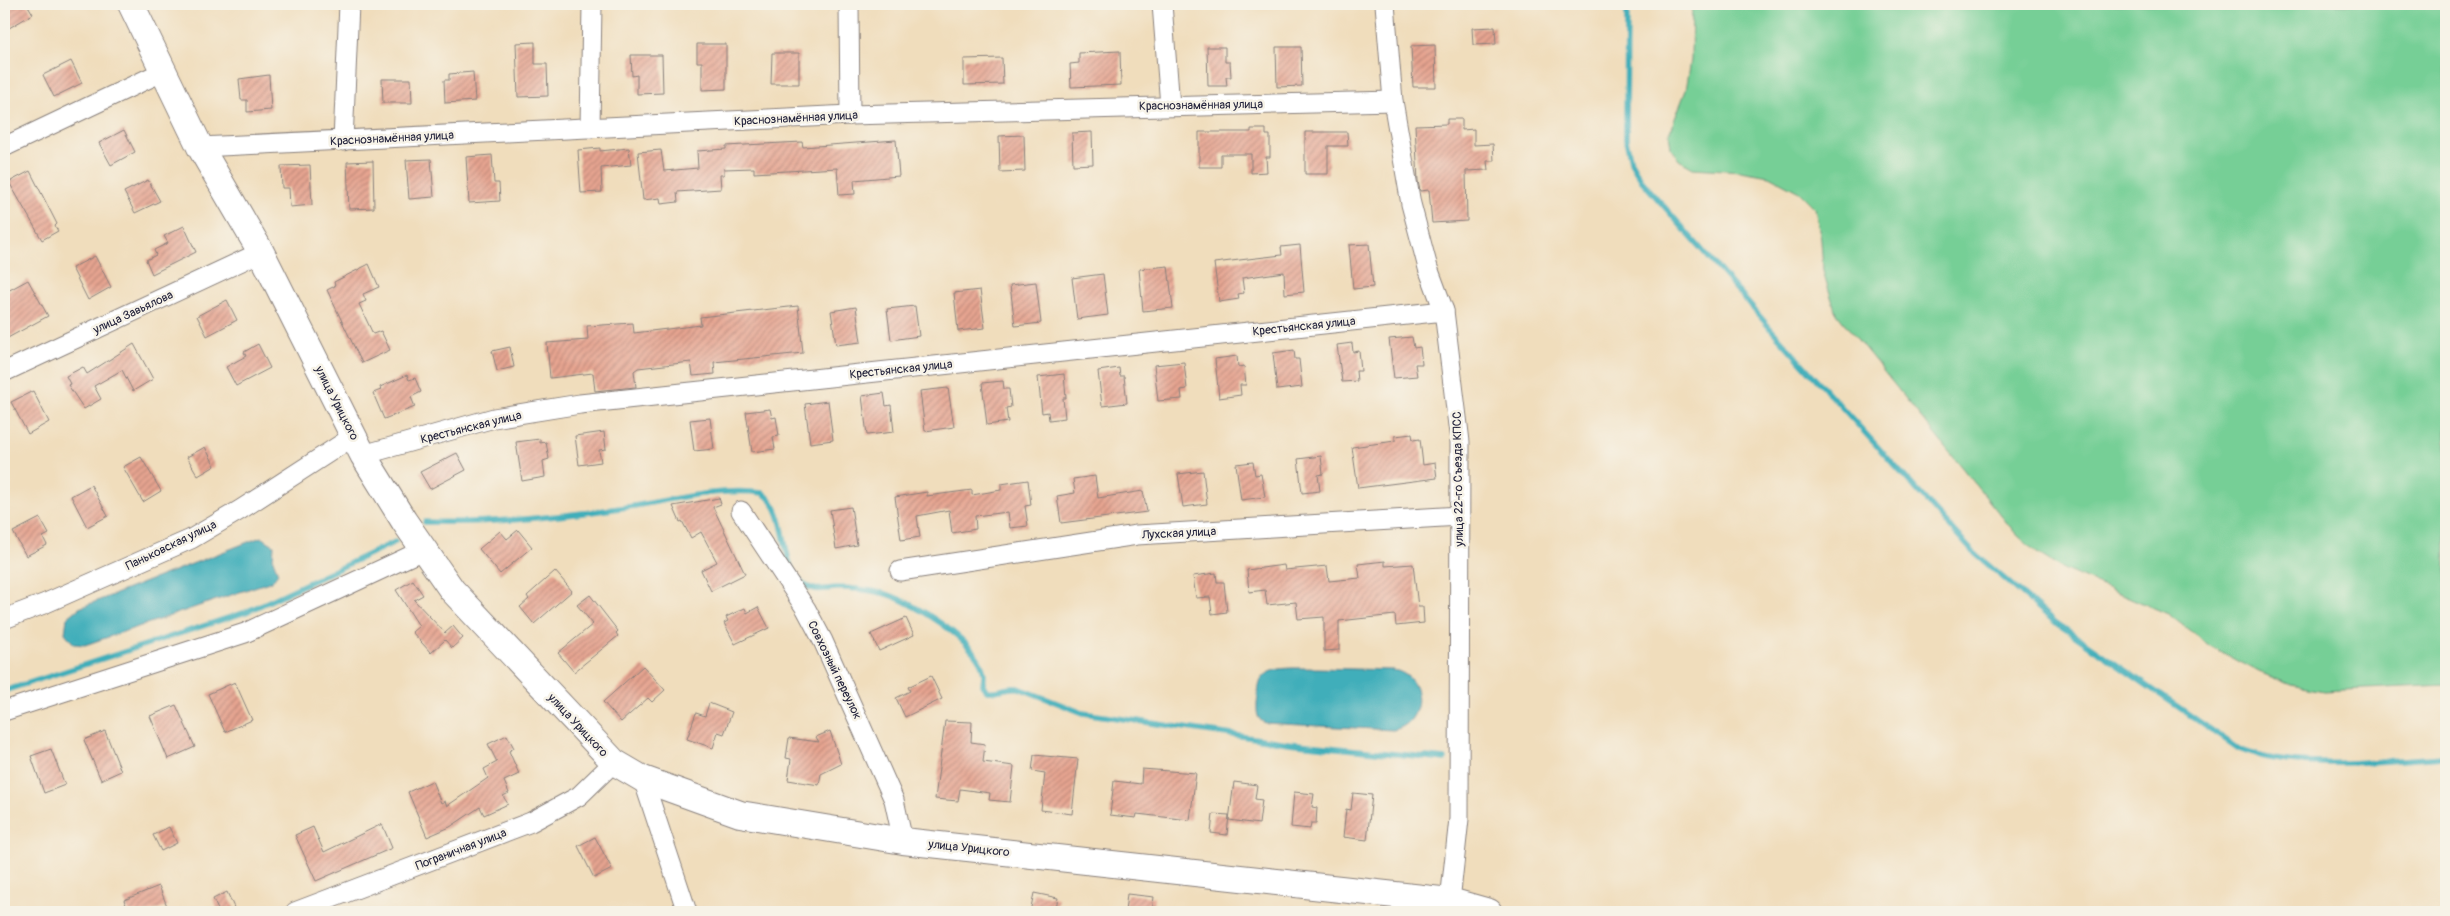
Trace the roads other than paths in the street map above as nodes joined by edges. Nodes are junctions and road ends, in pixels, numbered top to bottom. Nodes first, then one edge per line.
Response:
1 (131, 4) edge
2 (349, 4) edge
3 (592, 4) edge
4 (849, 4) edge
5 (1162, 4) edge
6 (1385, 4) edge
7 (164, 71) junction
8 (1393, 101) junction
9 (1170, 106) junction
10 (850, 115) junction
11 (590, 128) junction
12 (343, 141) junction
13 (4, 147) edge
14 (200, 147) junction
15 (261, 252) junction
16 (1444, 311) junction
17 (4, 372) edge
18 (359, 446) junction
19 (741, 511) dead end
20 (1460, 516) junction
21 (423, 550) junction
22 (900, 571) dead end
23 (4, 619) edge
24 (4, 711) edge
25 (614, 762) junction
26 (644, 780) junction
27 (903, 841) junction
28 (1448, 907) edge
29 (295, 912) edge
30 (687, 912) edge
31 (1489, 912) edge

1 - 7 main road, улица Урицкого
2 - 12 street
3 - 11 street
4 - 10 street
5 - 9 street
6 - 8 street, улица 22-го Съезда КПСС
7 - 13 street
7 - 14 main road, улица Урицкого
8 - 9 street, Краснознамённая улица
8 - 16 street, улица 22-го Съезда КПСС
9 - 10 street, Краснознамённая улица
10 - 11 street, Краснознамённая улица
11 - 12 street, Краснознамённая улица
12 - 14 street, Краснознамённая улица
14 - 15 main road, улица Урицкого
15 - 17 street, улица Завьялова
15 - 18 main road, улица Урицкого
16 - 18 street, Крестьянская улица
16 - 20 street, улица 22-го Съезда КПСС
18 - 21 main road, улица Урицкого
18 - 23 street, Паньковская улица
19 - 27 street, Совхозный переулок
20 - 22 street, Лухская улица
20 - 28 street, улица 22-го Съезда КПСС
21 - 24 street
21 - 25 main road, улица Урицкого
25 - 26 main road, улица Урицкого
25 - 29 street, Пограничная улица
26 - 27 main road, улица Урицкого
26 - 30 street
27 - 28 main road, улица Урицкого
28 - 31 main road, улица Урицкого

